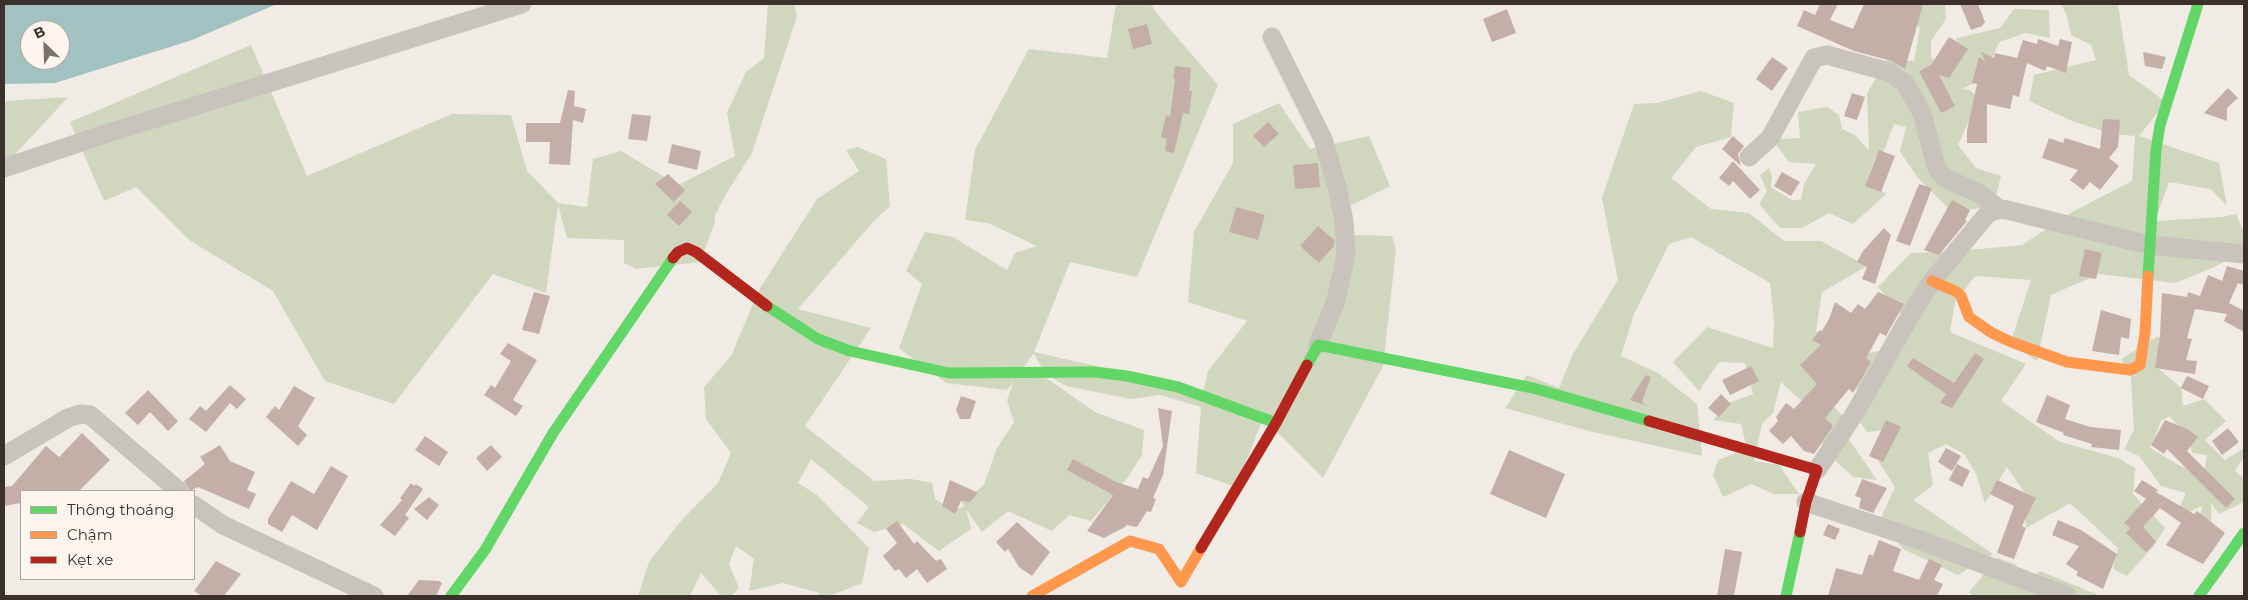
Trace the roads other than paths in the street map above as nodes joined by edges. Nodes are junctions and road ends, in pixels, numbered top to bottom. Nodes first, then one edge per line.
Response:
1 (522, 4) edge
2 (2198, 4) edge
3 (1272, 37) dead end
4 (1749, 157) dead end
5 (4, 168) edge
6 (1999, 209) junction
7 (2150, 245) junction
8 (2244, 254) edge
9 (1932, 281) junction
10 (1318, 345) junction
11 (1276, 423) junction
12 (4, 456) edge
13 (1817, 470) junction
14 (178, 490) edge
15 (1806, 502) junction
16 (195, 506) edge
17 (2244, 533) edge
18 (1177, 589) edge
19 (374, 596) edge
20 (450, 596) edge
21 (1032, 596) edge
22 (1786, 596) edge
23 (2067, 596) edge
24 (2199, 596) edge

1 - 5 street
2 - 7 main road
3 - 10 street
4 - 6 street
6 - 7 street
6 - 9 street
7 - 8 street
7 - 9 main road
9 - 13 street
10 - 11 main road
10 - 13 main road
11 - 18 main road
11 - 20 main road
12 - 14 street
13 - 15 main road
15 - 22 main road
15 - 23 street
16 - 19 street
17 - 24 main road
18 - 21 main road

